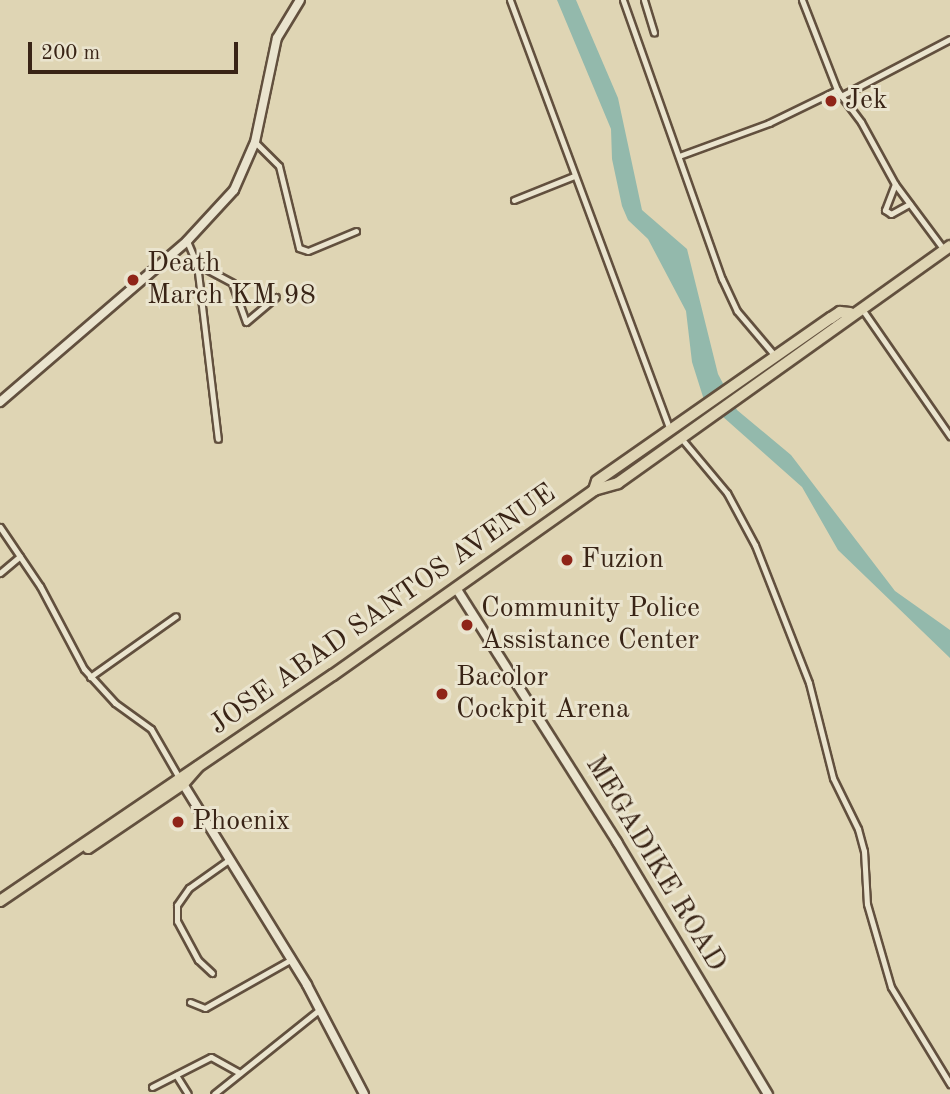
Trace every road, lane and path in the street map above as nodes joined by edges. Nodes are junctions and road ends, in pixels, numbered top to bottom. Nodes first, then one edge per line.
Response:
1 (300, 0) edge
2 (510, 0) edge
3 (624, 0) edge
4 (644, 0) edge
5 (802, 0) edge
6 (654, 32) dead end
7 (950, 39) edge
8 (837, 90) junction
9 (841, 96) junction
10 (255, 142) junction
11 (679, 156) junction
12 (574, 176) junction
13 (895, 184) junction
14 (514, 200) dead end
15 (909, 204) junction
16 (356, 231) dead end
17 (187, 241) junction
18 (947, 248) edge
19 (197, 264) junction
20 (276, 297) dead end
21 (855, 310) junction
22 (776, 364) junction
23 (0, 402) edge
24 (679, 434) junction
25 (950, 436) edge
26 (218, 439) dead end
27 (0, 527) edge
28 (20, 556) junction
29 (0, 573) edge
30 (456, 588) junction
31 (176, 616) dead end
32 (90, 677) junction
33 (180, 780) junction
34 (231, 859) junction
35 (0, 901) edge
36 (0, 909) edge
37 (292, 959) junction
38 (212, 973) dead end
39 (190, 1002) dead end
40 (320, 1009) junction
41 (240, 1073) junction
42 (176, 1075) junction
43 (950, 1084) edge
44 (152, 1087) dead end
45 (188, 1094) edge
46 (214, 1094) edge
47 (363, 1094) edge
48 (768, 1094) edge

1 - 10 main road
2 - 12 street
3 - 11 street
4 - 6 street
5 - 8 street
7 - 9 street
8 - 9 street
8 - 11 street
9 - 13 street
10 - 16 street
10 - 17 main road
11 - 22 street
12 - 14 street
12 - 24 street
13 - 15 street
13 - 15 street
15 - 18 street
17 - 19 street
17 - 23 main road
18 - 21 highway, JOSE ABAD SANTOS AVENUE
19 - 20 street
19 - 26 street
21 - 22 highway, JOSE ABAD SANTOS AVENUE
21 - 25 street
22 - 24 highway, JOSE ABAD SANTOS AVENUE
24 - 30 highway, JOSE ABAD SANTOS AVENUE
24 - 43 street
27 - 28 street
28 - 29 street
28 - 32 street
30 - 33 highway, JOSE ABAD SANTOS AVENUE
30 - 48 main road, MEGADIKE ROAD
31 - 32 street
32 - 33 street
33 - 34 main road
33 - 35 highway, JOSE ABAD SANTOS AVENUE
33 - 36 highway, JOSE ABAD SANTOS AVENUE
34 - 37 main road
34 - 38 street
37 - 39 street
37 - 40 main road
40 - 41 street
40 - 47 main road
41 - 42 street
41 - 46 street
42 - 44 street
42 - 45 street

